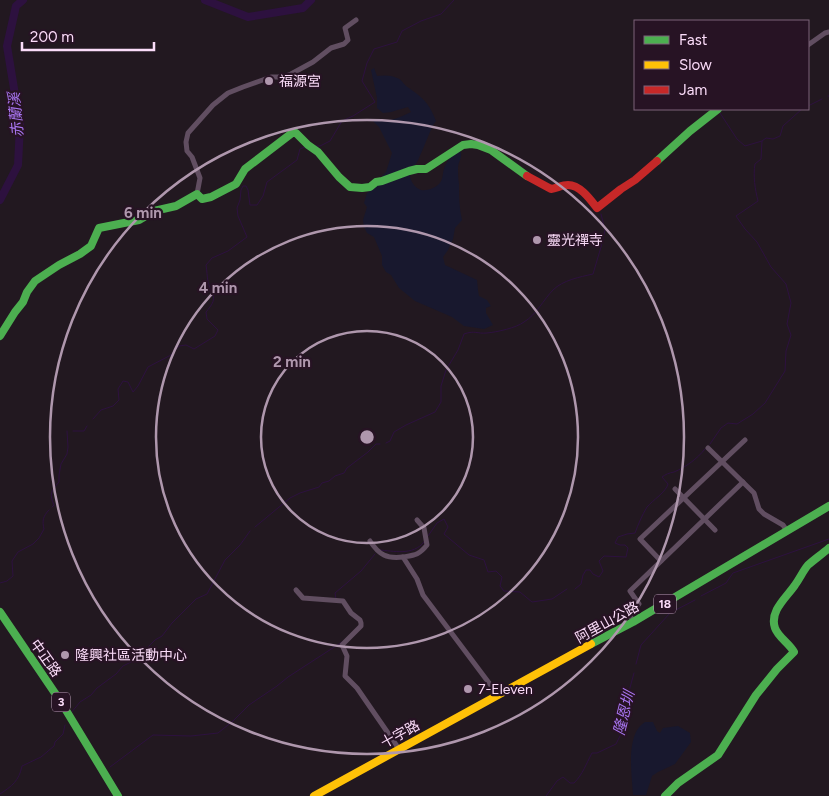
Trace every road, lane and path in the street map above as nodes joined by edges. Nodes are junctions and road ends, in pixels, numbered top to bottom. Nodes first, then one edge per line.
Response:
1 (356, 20) dead end
2 (829, 32) edge
3 (809, 44) edge
4 (717, 110) edge
5 (197, 194) junction
6 (0, 336) edge
7 (745, 440) dead end
8 (708, 448) dead end
9 (722, 462) junction
10 (743, 482) junction
11 (675, 489) dead end
12 (684, 498) junction
13 (829, 506) edge
14 (704, 519) junction
15 (417, 520) dead end
16 (715, 530) dead end
17 (786, 532) junction
18 (370, 541) dead end
19 (829, 548) edge
20 (403, 557) junction
21 (661, 561) junction
22 (296, 590) dead end
23 (0, 612) edge
24 (0, 622) edge
25 (633, 622) junction
26 (498, 695) junction
27 (399, 749) junction
28 (111, 796) edge
29 (118, 796) edge
30 (314, 796) edge
31 (665, 796) edge

1 - 5 street
2 - 3 street
4 - 5 street
5 - 6 street
7 - 9 street
8 - 9 street
9 - 10 street
9 - 12 street
10 - 14 street
10 - 17 street
11 - 12 street
12 - 14 street
12 - 21 street
13 - 17 street, 阿里山公路 / 18
14 - 16 street
14 - 21 street
15 - 20 street
17 - 25 street, 阿里山公路 / 18
18 - 20 street
19 - 31 street
20 - 26 street
21 - 25 street
22 - 27 street
23 - 29 street, 中正路 / 3
24 - 28 street, 中正路 / 3
25 - 26 street, 阿里山公路 / 18
26 - 27 street, 十字路 / 18
27 - 30 street, 十字路 / 18

